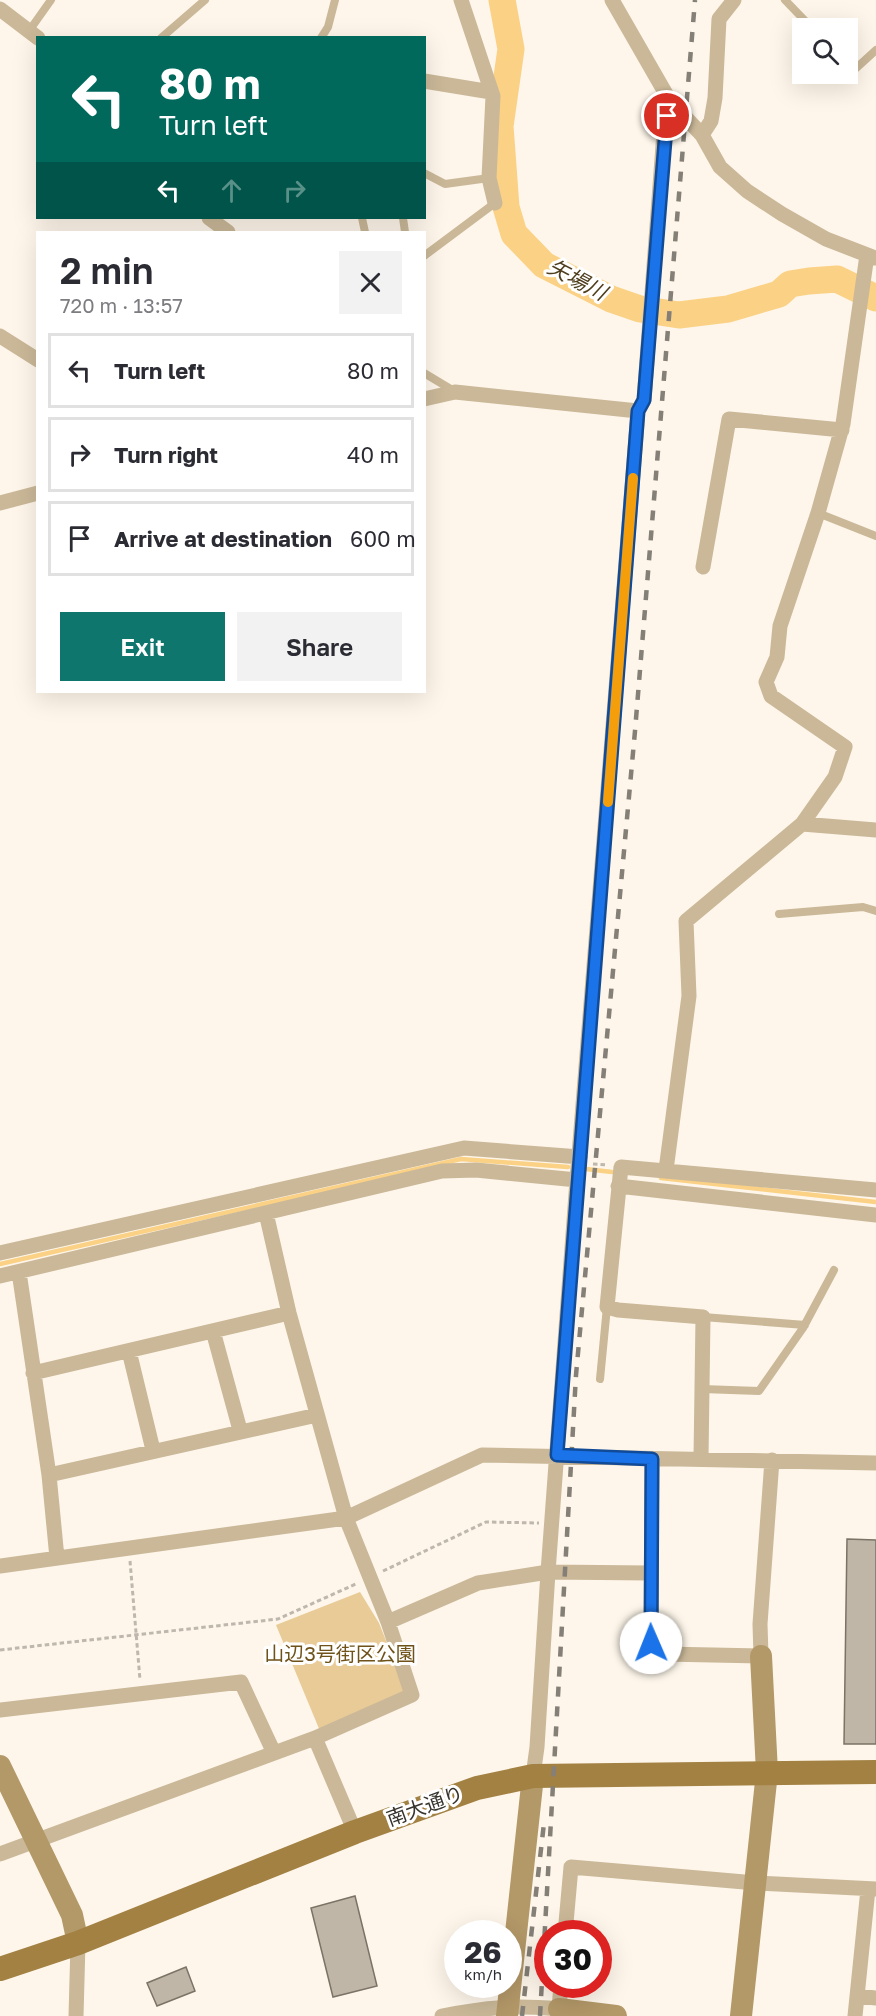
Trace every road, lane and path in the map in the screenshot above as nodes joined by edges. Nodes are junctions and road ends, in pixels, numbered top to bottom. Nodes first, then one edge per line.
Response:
1 (51, 0) edge
2 (205, 0) edge
3 (335, 0) edge
4 (461, 0) edge
5 (612, 0) edge
6 (734, 0) edge
7 (785, 0) edge
8 (0, 9) edge
9 (802, 18) edge
10 (34, 34) edge
11 (163, 36) edge
12 (322, 36) edge
13 (876, 50) edge
14 (858, 66) edge
15 (426, 81) edge
16 (491, 92) junction
17 (669, 101) junction
18 (702, 135) junction
19 (426, 174) edge
20 (489, 178) junction
21 (495, 203) joint
22 (209, 219) edge
23 (227, 231) edge
24 (426, 255) edge
25 (872, 256) edge
26 (0, 336) edge
27 (36, 359) edge
28 (426, 374) edge
29 (455, 392) junction
30 (426, 399) edge
31 (638, 411) junction
32 (842, 430) junction
33 (36, 494) edge
34 (0, 503) edge
35 (818, 513) junction
36 (876, 536) edge
37 (703, 567) dead end
38 (802, 824) junction
39 (876, 830) edge
40 (876, 911) edge
41 (778, 914) dead end
42 (586, 1161) junction
43 (613, 1166) dead end
44 (666, 1170) junction
45 (577, 1180) junction
46 (618, 1186) junction
47 (876, 1190) edge
48 (266, 1213) junction
49 (876, 1215) edge
50 (0, 1253) edge
51 (834, 1270) dead end
52 (19, 1272) junction
53 (0, 1276) edge
54 (607, 1307) junction
55 (289, 1313) junction
56 (703, 1317) junction
57 (805, 1326) junction
58 (213, 1331) junction
59 (129, 1351) junction
60 (33, 1373) junction
61 (600, 1379) dead end
62 (702, 1389) junction
63 (317, 1414) junction
64 (240, 1430) junction
65 (153, 1450) junction
66 (557, 1455) junction
67 (701, 1458) junction
68 (652, 1459) junction
69 (772, 1460) junction
70 (876, 1463) edge
71 (49, 1475) junction
72 (346, 1518) junction
73 (552, 1524) junction
74 (128, 1548) junction
75 (57, 1558) junction
76 (0, 1566) edge
77 (548, 1572) junction
78 (650, 1573) junction
79 (369, 1578) junction
80 (388, 1622) junction
81 (136, 1635) junction
82 (0, 1650) edge
83 (761, 1656) junction
84 (141, 1694) junction
85 (0, 1710) edge
86 (315, 1738) junction
87 (274, 1753) junction
88 (0, 1766) edge
89 (767, 1772) junction
90 (876, 1772) edge
91 (533, 1776) junction
92 (355, 1832) junction
93 (38, 1842) junction
94 (0, 1854) edge
95 (756, 1883) junction
96 (872, 1888) edge
97 (567, 1920) edge
98 (78, 1943) junction
99 (0, 1969) edge
100 (858, 1996) junction
101 (876, 1998) edge
102 (508, 2011) edge
103 (564, 2012) edge
104 (76, 2016) edge
105 (442, 2016) edge
106 (616, 2016) edge
107 (741, 2016) edge
108 (855, 2016) edge

1 - 10 lane
2 - 11 lane
3 - 12 lane
4 - 16 street
5 - 17 street
6 - 18 street
7 - 9 lane
8 - 10 street
13 - 14 lane
15 - 16 street
16 - 20 street
17 - 18 street
17 - 31 street
18 - 25 street
19 - 20 lane
20 - 21 street
21 - 24 lane
22 - 23 street
25 - 32 street
26 - 27 street
28 - 29 lane
29 - 30 street
29 - 31 street
31 - 42 street
32 - 35 street
32 - 37 street
33 - 34 street
35 - 36 lane
35 - 38 street
38 - 39 street
38 - 44 street
40 - 41 lane
42 - 43 path
42 - 45 street
42 - 50 street
44 - 46 street
44 - 47 street
45 - 48 street
45 - 66 street
46 - 49 street
46 - 54 street
48 - 52 street
48 - 55 street
51 - 57 lane
52 - 53 street
52 - 60 street
54 - 56 street
54 - 61 lane
55 - 58 street
55 - 63 street
56 - 57 lane
56 - 62 street
57 - 62 lane
58 - 59 street
58 - 64 street
59 - 60 street
59 - 65 street
60 - 71 street
62 - 67 street
63 - 64 street
63 - 72 street
64 - 65 street
65 - 71 street
66 - 68 street
66 - 72 street
66 - 73 street
67 - 68 street
67 - 69 street
68 - 78 street
69 - 70 street
69 - 83 street
71 - 75 street
72 - 74 street
72 - 79 street
73 - 77 street
73 - 79 path
74 - 75 street
74 - 81 path
75 - 76 street
77 - 78 street
77 - 80 street
77 - 91 street
78 - 83 street
79 - 80 street
79 - 81 path
80 - 86 street
81 - 82 path
81 - 84 path
83 - 89 street
84 - 85 street
84 - 87 street
86 - 87 street
86 - 92 street
87 - 93 street
88 - 93 street
89 - 90 main road, 南大通り
89 - 91 main road, 南大通り
89 - 95 street
91 - 92 main road, 南大通り
91 - 102 street
92 - 98 main road, 南大通り
93 - 94 street
93 - 98 street
95 - 96 street
95 - 97 street
95 - 107 street
96 - 100 street
98 - 99 main road, 南大通り
98 - 104 street
100 - 101 street
100 - 108 street
102 - 103 street
102 - 105 street
103 - 106 street

